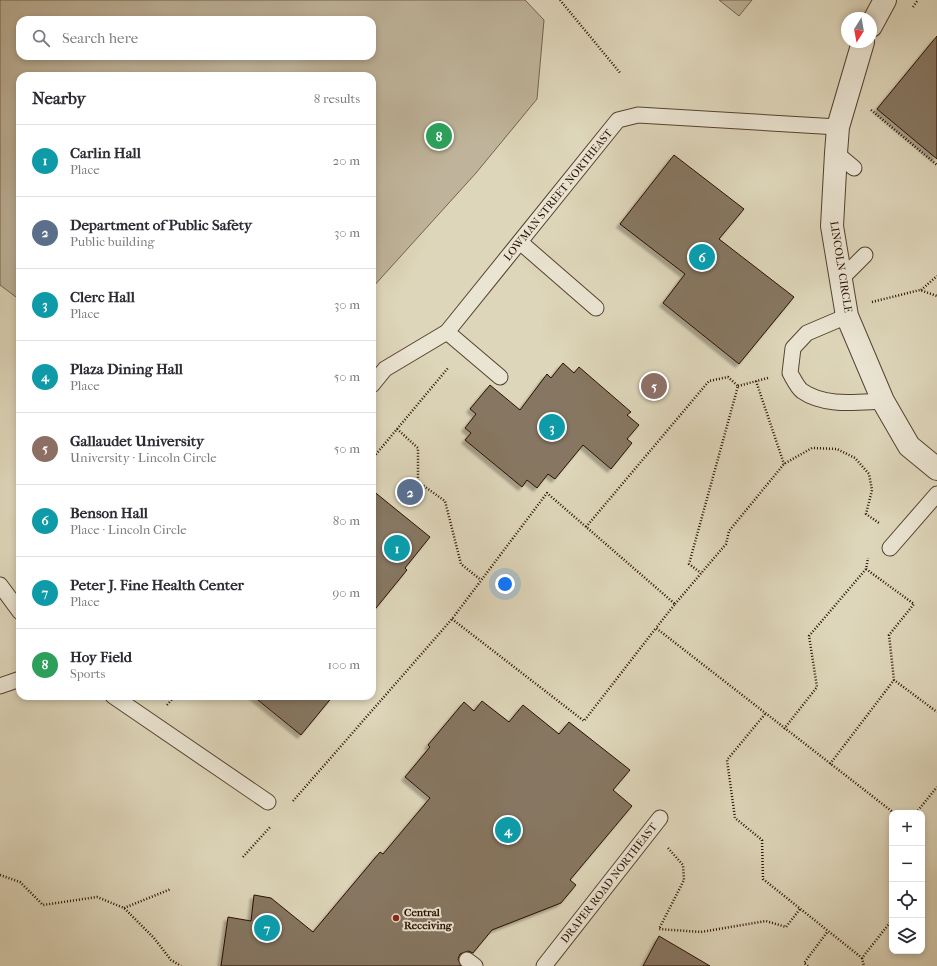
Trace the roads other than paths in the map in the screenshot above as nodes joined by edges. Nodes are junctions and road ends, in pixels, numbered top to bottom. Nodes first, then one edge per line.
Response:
1 (884, 0) edge
2 (877, 14) edge
3 (861, 48) edge
4 (838, 127) junction
5 (836, 153) junction
6 (854, 168) dead end
7 (520, 242) junction
8 (865, 255) dead end
9 (841, 279) junction
10 (596, 308) dead end
11 (847, 316) junction
12 (448, 332) junction
13 (500, 377) dead end
14 (376, 380) edge
15 (882, 401) junction
16 (937, 469) edge
17 (937, 494) edge
18 (890, 548) dead end
19 (0, 585) edge
20 (4, 599) edge
21 (16, 609) edge
22 (16, 680) edge
23 (0, 686) edge
24 (120, 700) edge
25 (268, 802) dead end
26 (660, 818) dead end
27 (544, 966) edge

1 - 2 street
3 - 4 street, LINCOLN CIRCLE
4 - 5 street, LINCOLN CIRCLE
4 - 7 lane, LOWMAN STREET NORTHEAST
5 - 6 lane
5 - 9 street, LINCOLN CIRCLE
7 - 10 lane
7 - 12 lane, LOWMAN STREET NORTHEAST
8 - 9 lane
9 - 11 street, LINCOLN CIRCLE
11 - 15 street, LINCOLN CIRCLE
11 - 15 lane
12 - 13 lane
12 - 14 lane, LOWMAN STREET NORTHEAST
15 - 16 street, LINCOLN CIRCLE
17 - 18 lane
19 - 20 lane
20 - 21 lane
22 - 23 lane
24 - 25 lane
26 - 27 lane, DRAPER ROAD NORTHEAST

